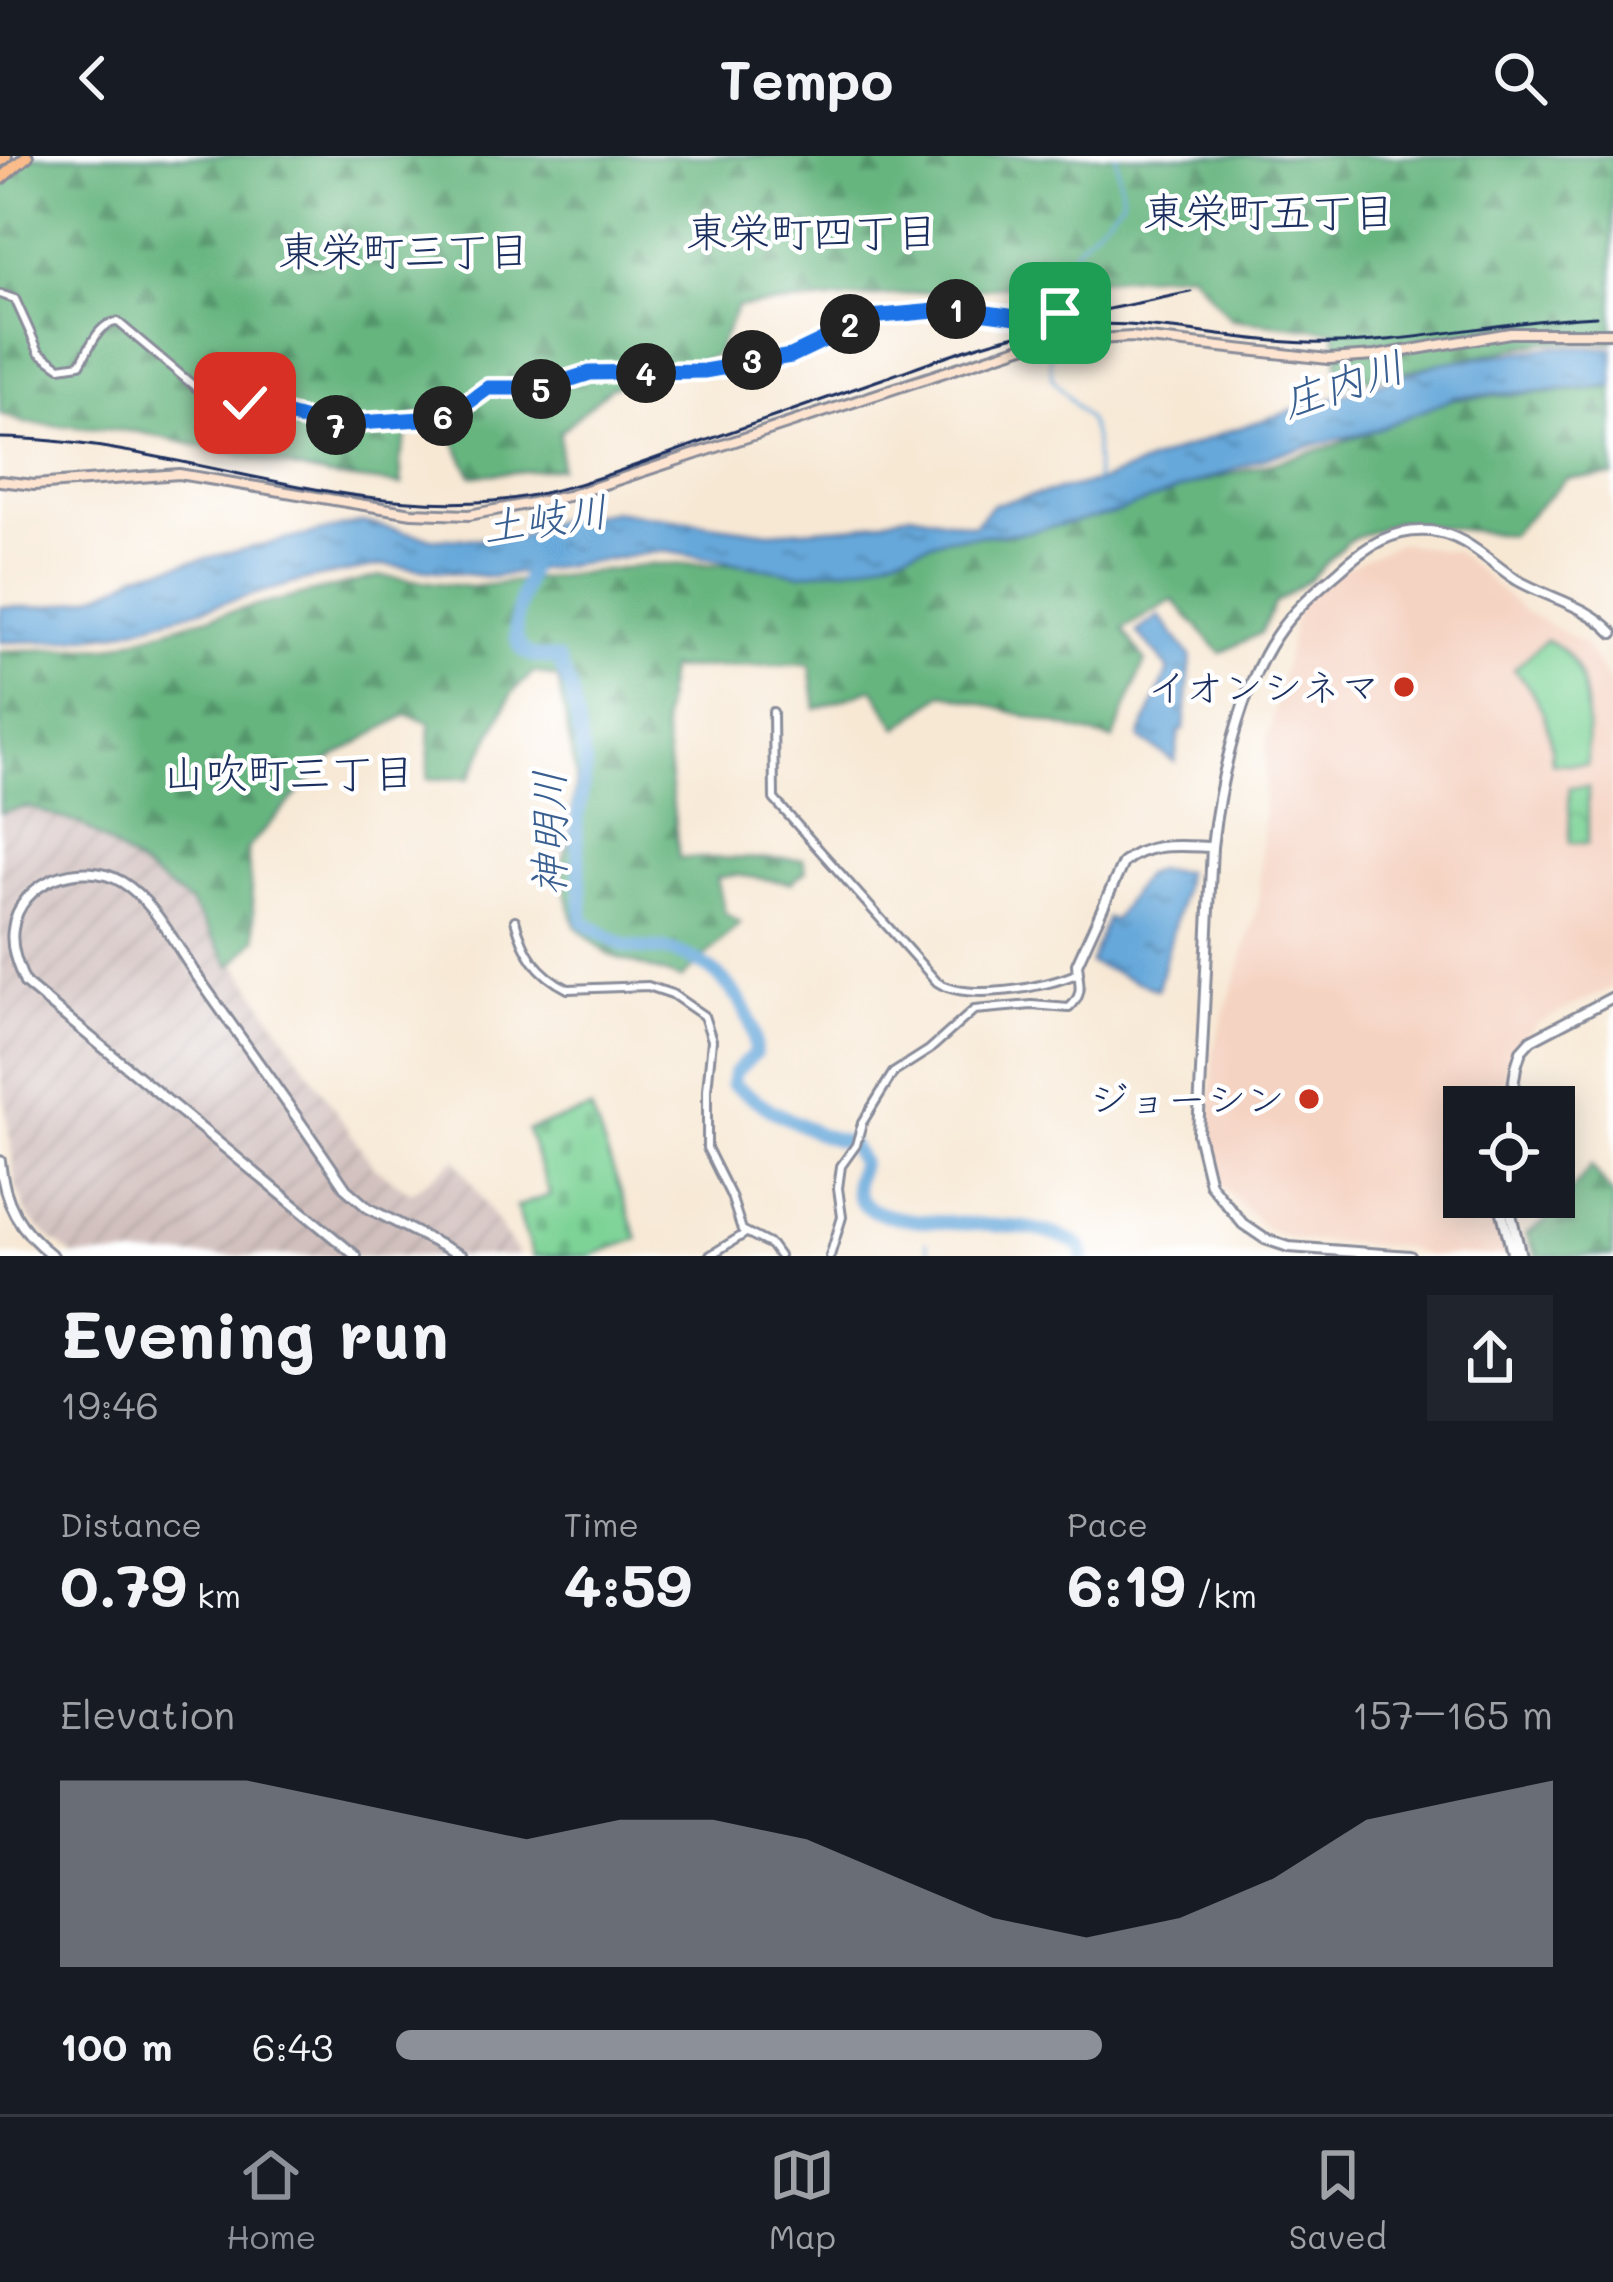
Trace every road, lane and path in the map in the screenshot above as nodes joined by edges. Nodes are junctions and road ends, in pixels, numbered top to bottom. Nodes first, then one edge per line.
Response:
1 (27, 156) edge
2 (0, 178) edge
3 (0, 294) edge
4 (1613, 333) edge
5 (1063, 339) junction
6 (0, 482) edge
7 (1613, 633) edge
8 (773, 712) dead end
9 (1212, 847) junction
10 (515, 920) dead end
11 (1078, 973) junction
12 (1613, 997) edge
13 (1513, 1086) edge
14 (0, 1161) edge
15 (1507, 1218) edge
16 (746, 1233) junction
17 (53, 1256) edge
18 (356, 1256) edge
19 (462, 1256) edge
20 (709, 1256) edge
21 (779, 1256) edge
22 (830, 1256) edge
23 (1411, 1256) edge
24 (1517, 1256) edge

1 - 2 highway
3 - 5 street
4 - 5 main road
5 - 6 main road
7 - 9 street
8 - 11 street
9 - 11 street
9 - 23 street
10 - 16 street
11 - 22 street
12 - 13 street
14 - 17 street
15 - 24 street
16 - 20 street
16 - 21 street
18 - 19 street

